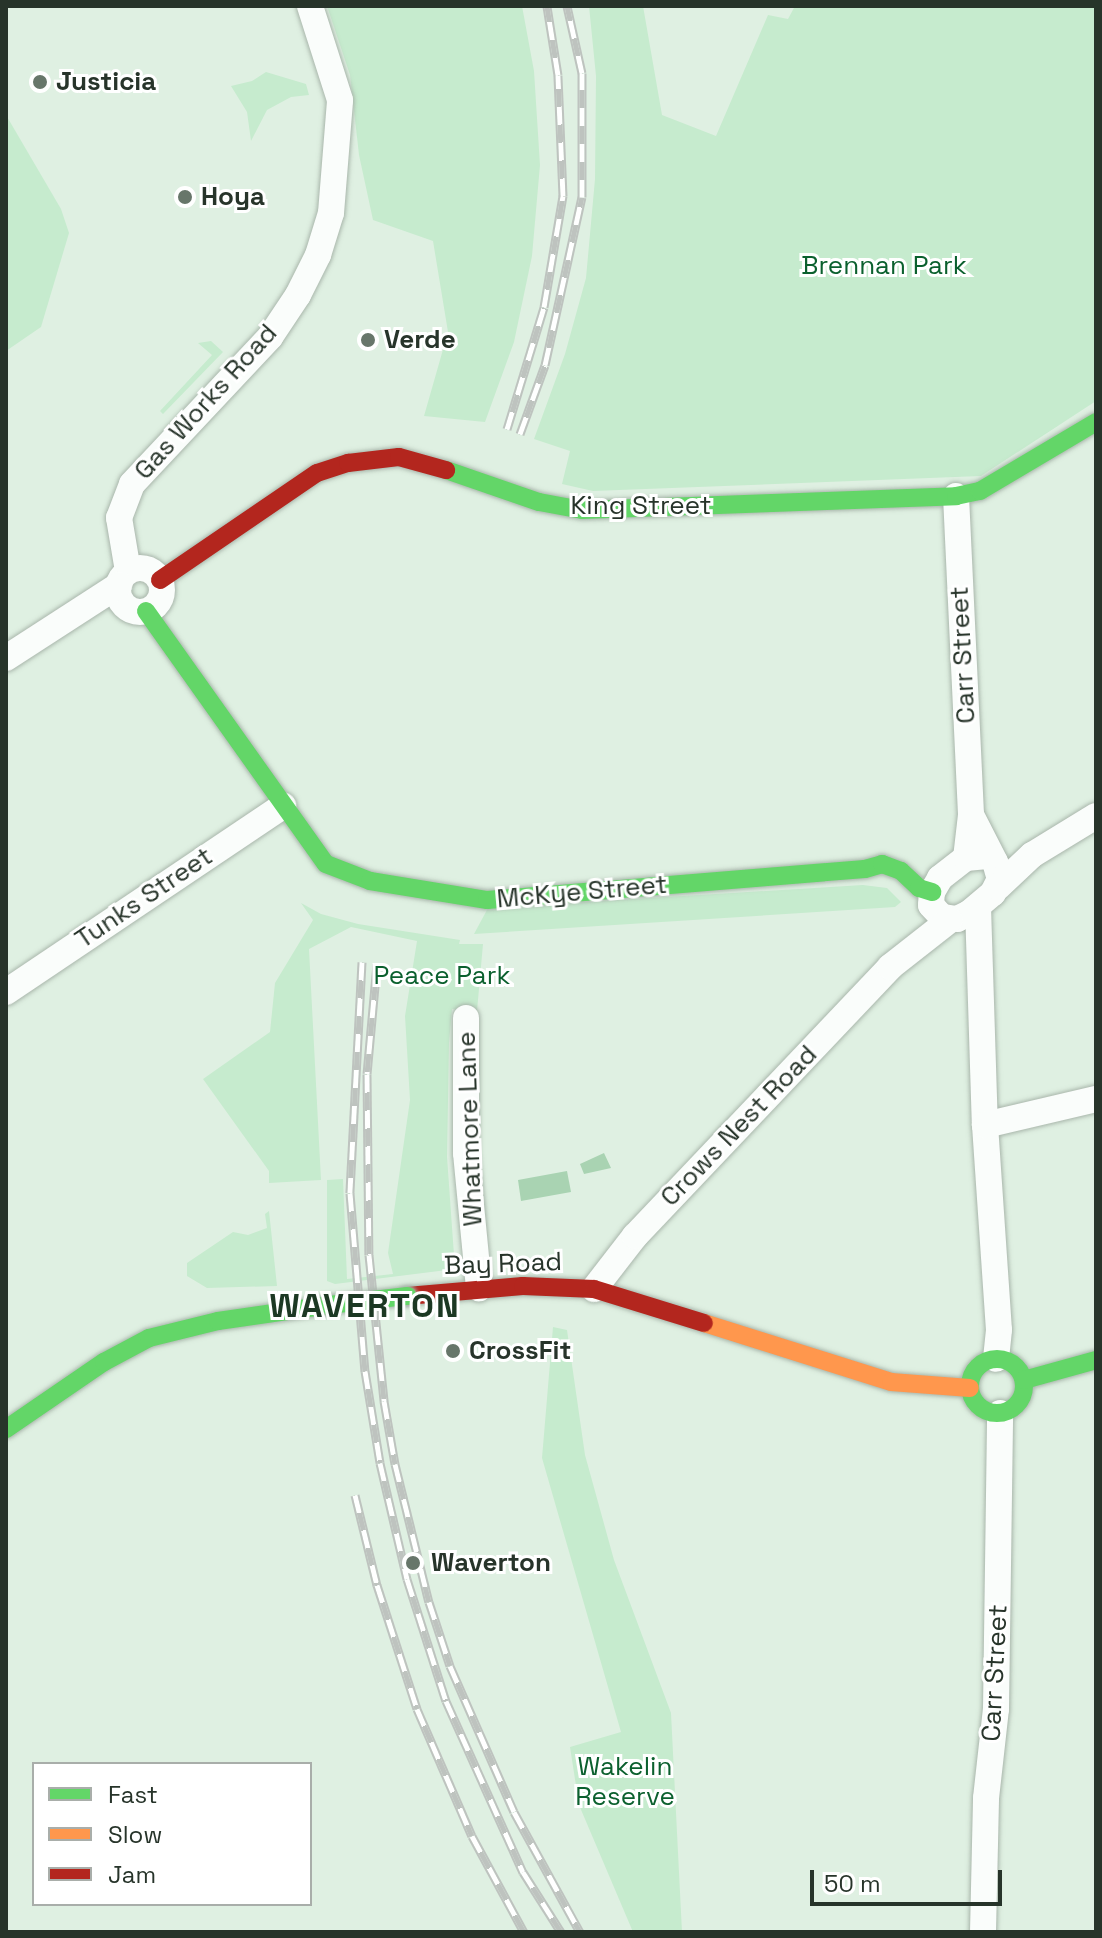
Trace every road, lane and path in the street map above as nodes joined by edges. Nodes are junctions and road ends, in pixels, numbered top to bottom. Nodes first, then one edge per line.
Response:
1 (310, 6) edge
2 (1096, 422) edge
3 (956, 496) junction
4 (123, 578) junction
5 (160, 580) junction
6 (146, 611) junction
7 (6, 658) edge
8 (283, 806) junction
9 (1096, 816) edge
10 (987, 866) junction
11 (865, 869) joint
12 (947, 909) junction
13 (6, 992) edge
14 (466, 1018) dead end
15 (1096, 1099) edge
16 (985, 1125) junction
17 (479, 1288) junction
18 (594, 1289) junction
19 (996, 1359) junction
20 (1096, 1360) edge
21 (1024, 1380) junction
22 (970, 1388) junction
23 (1000, 1413) junction
24 (6, 1429) edge
25 (983, 1932) edge

1 - 4 street, Gas Works Road
2 - 3 street, King Street
3 - 5 street, King Street
3 - 10 street, Carr Street
4 - 5 street
4 - 6 street
4 - 7 street
5 - 6 street
6 - 8 street, McKye Street
8 - 11 street, McKye Street
8 - 13 street, Tunks Street
9 - 10 street
10 - 12 street
10 - 12 street
11 - 12 street, McKye Street
12 - 16 street
12 - 18 street, Crows Nest Road
14 - 17 street, Whatmore Lane
15 - 16 street
16 - 19 street
17 - 18 street, Bay Road
17 - 24 street, Bay Road, bridge
18 - 22 street, Bay Road
19 - 21 street
19 - 22 street
20 - 21 street
21 - 23 street
22 - 23 street
23 - 25 street, Carr Street

